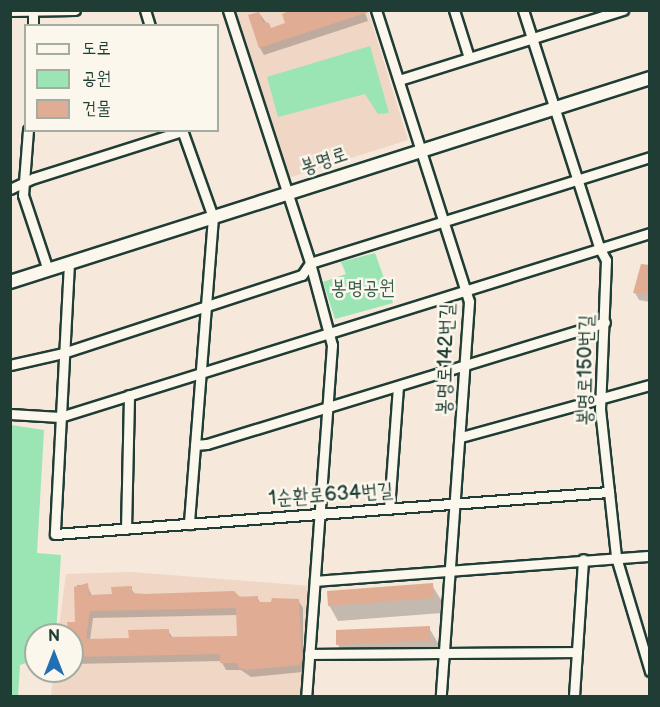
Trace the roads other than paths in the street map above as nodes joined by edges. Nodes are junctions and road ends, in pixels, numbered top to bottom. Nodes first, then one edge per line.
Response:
1 (75, 10) edge
2 (228, 10) edge
3 (376, 10) edge
4 (454, 10) edge
5 (523, 10) edge
6 (623, 10) edge
7 (10, 11) edge
8 (33, 12) junction
9 (594, 15) edge
10 (33, 24) edge
11 (532, 39) junction
12 (469, 58) junction
13 (650, 78) edge
14 (399, 80) junction
15 (555, 108) junction
16 (28, 132) edge
17 (179, 132) edge
18 (182, 132) edge
19 (421, 151) junction
20 (650, 156) edge
21 (577, 179) junction
22 (25, 182) junction
23 (10, 189) edge
24 (287, 193) junction
25 (213, 217) junction
26 (444, 221) junction
27 (650, 233) edge
28 (599, 247) junction
29 (69, 263) junction
30 (310, 263) junction
31 (48, 270) junction
32 (10, 282) edge
33 (464, 291) junction
34 (208, 305) junction
35 (605, 321) junction
36 (328, 331) junction
37 (63, 353) junction
38 (10, 365) edge
39 (465, 366) junction
40 (201, 373) junction
41 (650, 385) edge
42 (398, 387) junction
43 (129, 395) junction
44 (600, 397) junction
45 (328, 408) junction
46 (10, 414) edge
47 (60, 417) junction
48 (461, 437) junction
49 (195, 445) junction
50 (609, 492) junction
51 (457, 504) junction
52 (389, 509) junction
53 (320, 514) junction
54 (189, 524) junction
55 (126, 529) junction
56 (650, 556) edge
57 (616, 557) junction
58 (583, 559) junction
59 (452, 570) junction
60 (315, 581) junction
61 (577, 652) junction
62 (309, 654) junction
63 (445, 654) junction
64 (650, 671) edge
65 (306, 696) edge
66 (441, 696) edge
67 (574, 696) edge

1 - 8 street
2 - 24 street
3 - 14 street, 봉명로142번길
4 - 12 street
5 - 11 street, 봉명로150번길
6 - 9 street
7 - 8 street
8 - 10 street
9 - 11 street
11 - 12 street
11 - 15 street, 봉명로150번길
12 - 14 street
13 - 15 street, 봉명로
14 - 19 street, 봉명로142번길
15 - 19 street, 봉명로
15 - 21 street, 봉명로150번길
16 - 22 street
17 - 22 street
18 - 25 street
19 - 24 street, 봉명로
19 - 26 street, 봉명로142번길
20 - 21 street
21 - 26 street
21 - 28 street, 봉명로150번길
22 - 23 street
22 - 31 street
24 - 25 street, 봉명로
24 - 30 street
25 - 29 street, 봉명로
25 - 34 street
26 - 30 street
26 - 33 street, 봉명로142번길
27 - 28 street
28 - 33 street
28 - 35 street, 봉명로150번길
29 - 31 street, 봉명로
29 - 37 street
30 - 34 street
30 - 36 street
31 - 32 street, 봉명로
33 - 36 street
33 - 39 street, 봉명로142번길
34 - 37 street
34 - 40 street
35 - 39 street
35 - 44 street, 봉명로150번길
36 - 40 street
36 - 45 street
37 - 38 street
37 - 47 street
39 - 42 street
39 - 48 street, 봉명로142번길
40 - 43 street
40 - 49 street
41 - 44 street
42 - 45 street
42 - 52 street
43 - 47 street
43 - 55 street
44 - 48 street
44 - 50 street, 봉명로150번길
45 - 49 street
45 - 53 street
46 - 47 street
47 - 55 street, 1순환로634번길
48 - 51 street, 봉명로142번길
49 - 54 street
50 - 51 street, 1순환로634번길
50 - 57 street, 봉명로150번길
51 - 52 street, 1순환로634번길
51 - 59 street, 봉명로142번길
52 - 53 street, 1순환로634번길
53 - 54 street, 1순환로634번길
53 - 60 street
54 - 55 street, 1순환로634번길
56 - 57 street
57 - 58 street
57 - 64 street, 봉명로150번길
58 - 59 street
58 - 61 street
59 - 60 street
59 - 63 street, 봉명로142번길
60 - 62 street
61 - 63 street
61 - 67 street
62 - 63 street
62 - 65 street
63 - 66 street, 봉명로142번길

